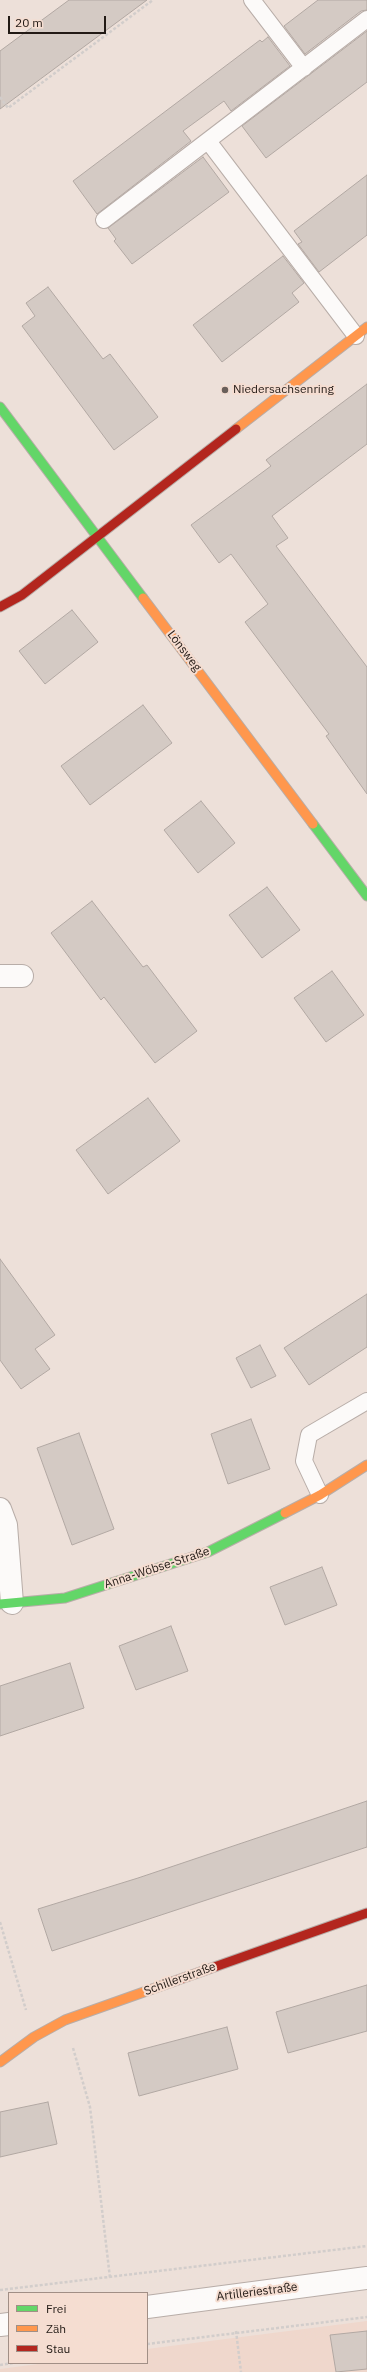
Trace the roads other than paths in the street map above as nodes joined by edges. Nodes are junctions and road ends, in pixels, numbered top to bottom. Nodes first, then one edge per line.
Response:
1 (252, 0) edge
2 (367, 19) edge
3 (304, 68) junction
4 (208, 141) junction
5 (104, 220) dead end
6 (361, 332) edge
7 (0, 407) edge
8 (98, 535) junction
9 (0, 607) edge
10 (367, 896) edge
11 (0, 976) edge
12 (22, 976) dead end
13 (367, 1401) edge
14 (367, 1465) edge
15 (320, 1495) junction
16 (0, 1509) edge
17 (6, 1604) edge
18 (367, 1913) edge
19 (0, 2062) edge
20 (367, 2278) edge
21 (148, 2306) edge

1 - 3 lane
2 - 3 lane
3 - 4 lane
4 - 5 lane
4 - 6 lane
6 - 8 street
7 - 8 street, Lönsweg
8 - 9 street
8 - 10 street, Lönsweg
11 - 12 street
13 - 15 lane
14 - 15 street, Anna-Wöbse-Straße
15 - 17 street, Anna-Wöbse-Straße
16 - 17 street
18 - 19 street, Schillerstraße
20 - 21 street, Artilleriestraße

